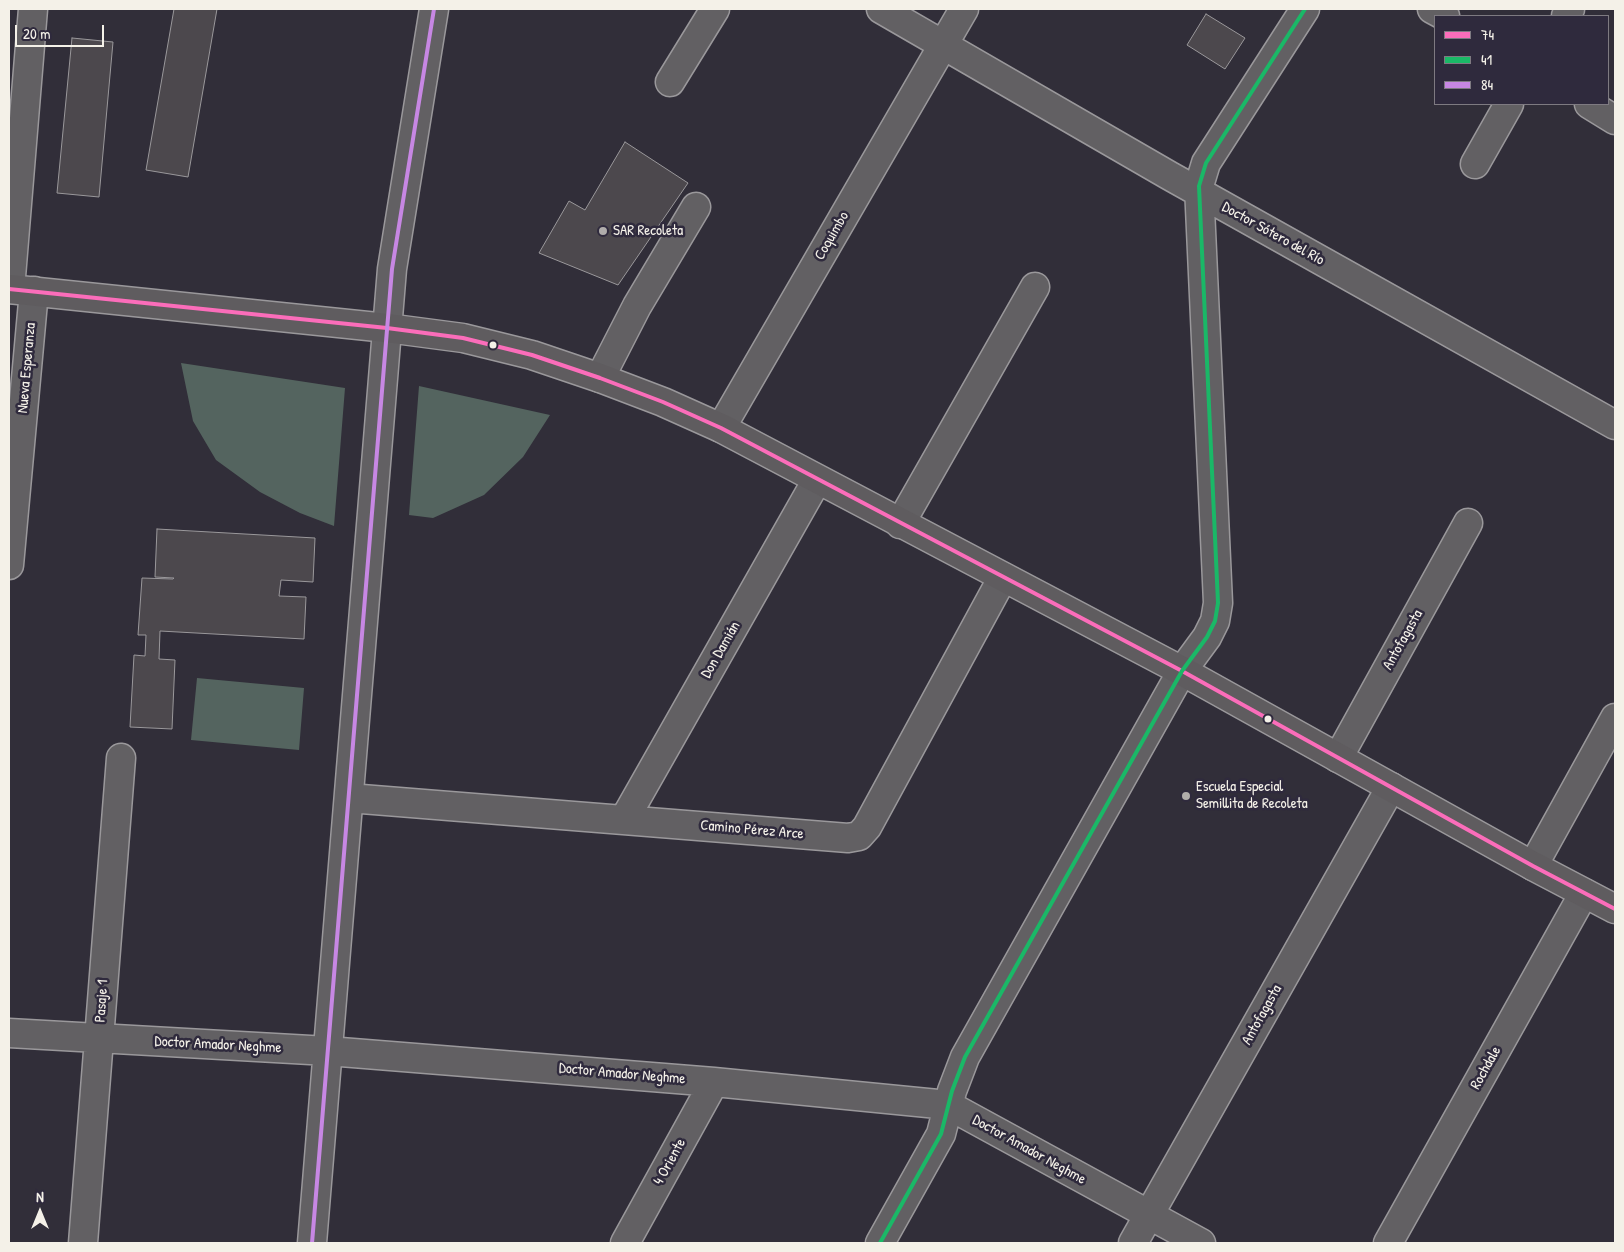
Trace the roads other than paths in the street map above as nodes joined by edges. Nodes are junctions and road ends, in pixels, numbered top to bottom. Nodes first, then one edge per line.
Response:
1 (33, 9) edge
2 (434, 9) edge
3 (715, 9) edge
4 (881, 9) edge
5 (964, 9) edge
6 (1305, 9) edge
7 (1432, 9) edge
8 (1443, 15) edge
9 (943, 44) junction
10 (670, 82) dead end
11 (1508, 105) edge
12 (1591, 105) edge
13 (1615, 120) edge
14 (1476, 164) dead end
15 (1199, 192) junction
16 (696, 207) dead end
17 (1036, 287) dead end
18 (18, 290) edge
19 (387, 328) junction
20 (600, 378) junction
21 (1615, 425) edge
22 (721, 428) junction
23 (818, 480) junction
24 (1468, 523) dead end
25 (900, 524) junction
26 (9, 564) edge
27 (1003, 578) junction
28 (1182, 672) junction
29 (1615, 718) edge
30 (121, 758) dead end
31 (1338, 758) junction
32 (1391, 787) junction
33 (349, 798) junction
34 (624, 820) junction
35 (1533, 866) junction
36 (1584, 893) junction
37 (1615, 909) edge
38 (9, 1033) edge
39 (99, 1038) junction
40 (328, 1050) junction
41 (714, 1082) junction
42 (948, 1106) junction
43 (1149, 1215) junction
44 (83, 1243) edge
45 (312, 1243) edge
46 (625, 1243) edge
47 (880, 1243) edge
48 (1133, 1243) edge
49 (1201, 1243) edge
50 (1388, 1243) edge

1 - 18 street, Nueva Esperanza
2 - 19 street
3 - 10 street
4 - 9 street, Doctor Sótero del Río
5 - 9 street, Coquimbo
6 - 15 street
7 - 8 street
9 - 15 street, Doctor Sótero del Río
9 - 22 street, Coquimbo
11 - 14 street
12 - 13 street
15 - 21 street, Doctor Sótero del Río
15 - 28 street
16 - 20 street
17 - 25 street
18 - 19 main road
18 - 26 street, Nueva Esperanza
19 - 20 main road
19 - 33 street
20 - 22 main road
22 - 23 main road
23 - 25 main road
23 - 34 street, Don Damián
24 - 31 street, Antofagasta
25 - 27 main road
27 - 28 main road
27 - 34 street, Camino Pérez Arce
28 - 31 main road
28 - 42 street
29 - 35 street
30 - 39 street, Pasaje 1
31 - 32 main road
32 - 35 main road
32 - 43 street, Antofagasta
33 - 34 street, Camino Pérez Arce
33 - 40 street
35 - 36 main road
36 - 37 main road
36 - 50 street, Rochdale
38 - 39 street, Doctor Amador Neghme
39 - 40 street, Doctor Amador Neghme
39 - 44 street, Pasaje 1
40 - 41 street, Doctor Amador Neghme
40 - 45 street
41 - 42 street, Doctor Amador Neghme
41 - 46 street, 4 Oriente
42 - 43 street, Doctor Amador Neghme
42 - 47 street
43 - 48 street, Antofagasta
43 - 49 street, Doctor Amador Neghme

